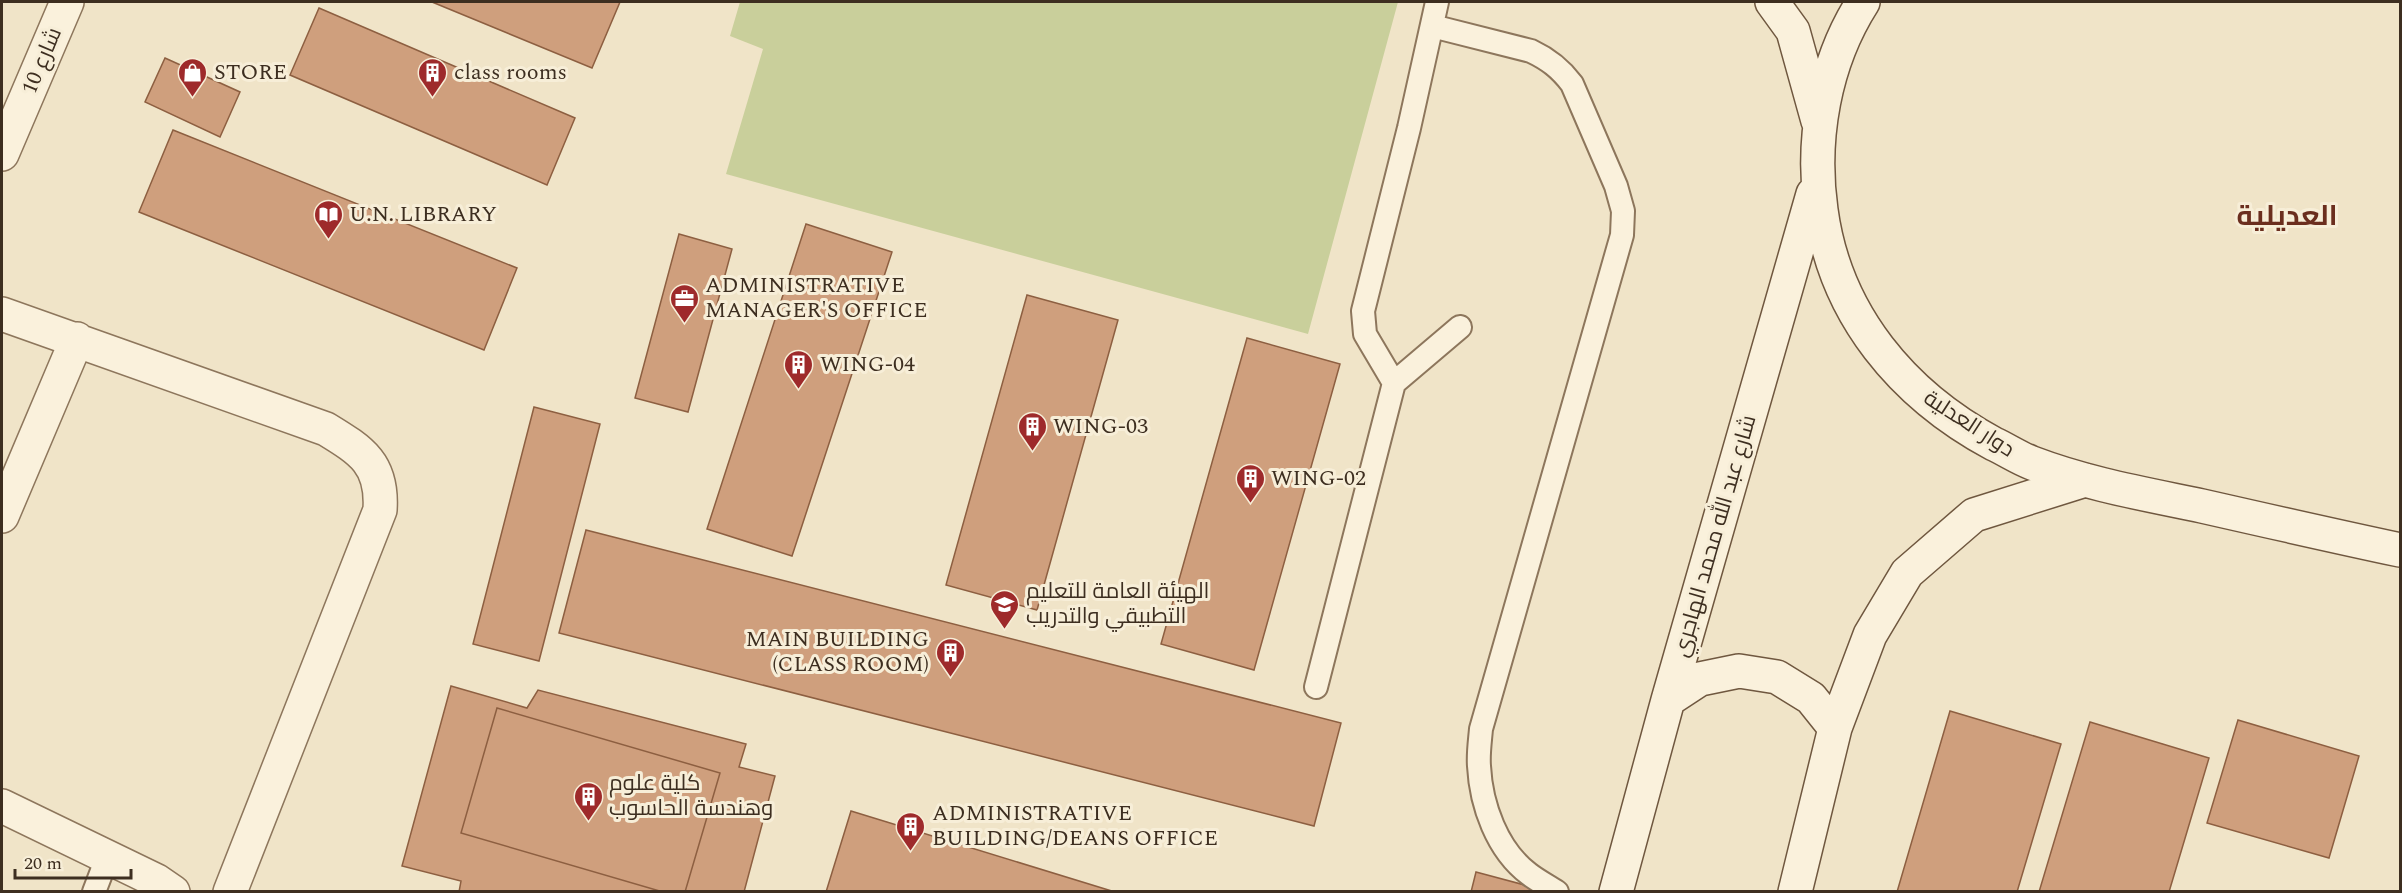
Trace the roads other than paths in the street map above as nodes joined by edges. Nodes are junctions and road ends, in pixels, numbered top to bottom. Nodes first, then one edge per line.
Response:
1 (67, 2) edge
2 (1437, 2) edge
3 (1772, 2) edge
4 (1863, 2) edge
5 (1431, 26) junction
6 (1819, 125) junction
7 (2, 153) edge
8 (1817, 181) junction
9 (2, 314) edge
10 (1460, 327) dead end
11 (76, 339) junction
12 (1394, 383) junction
13 (2085, 480) junction
14 (2, 516) edge
15 (2400, 550) edge
16 (1316, 687) dead end
17 (1668, 700) junction
18 (1834, 728) junction
19 (2, 806) edge
20 (107, 858) junction
21 (94, 891) edge
22 (173, 891) edge
23 (230, 891) edge
24 (1557, 891) edge
25 (1616, 891) edge
26 (1795, 891) edge

1 - 7 main road, شارع 10
2 - 5 lane
3 - 6 main road
4 - 6 main road, دوار العدلية
5 - 12 lane
5 - 24 lane
6 - 8 main road, دوار العدلية
8 - 13 main road, دوار العدلية
8 - 17 main road, شارع عبد الله محمد الهاجري
9 - 11 main road
10 - 12 lane
11 - 14 main road
11 - 23 main road
12 - 16 lane
13 - 15 main road, دوار العدلية
13 - 18 main road
17 - 18 main road
17 - 25 main road, شارع عبد الله محمد الهاجري
18 - 26 main road
19 - 20 main road
20 - 21 lane
20 - 22 main road

